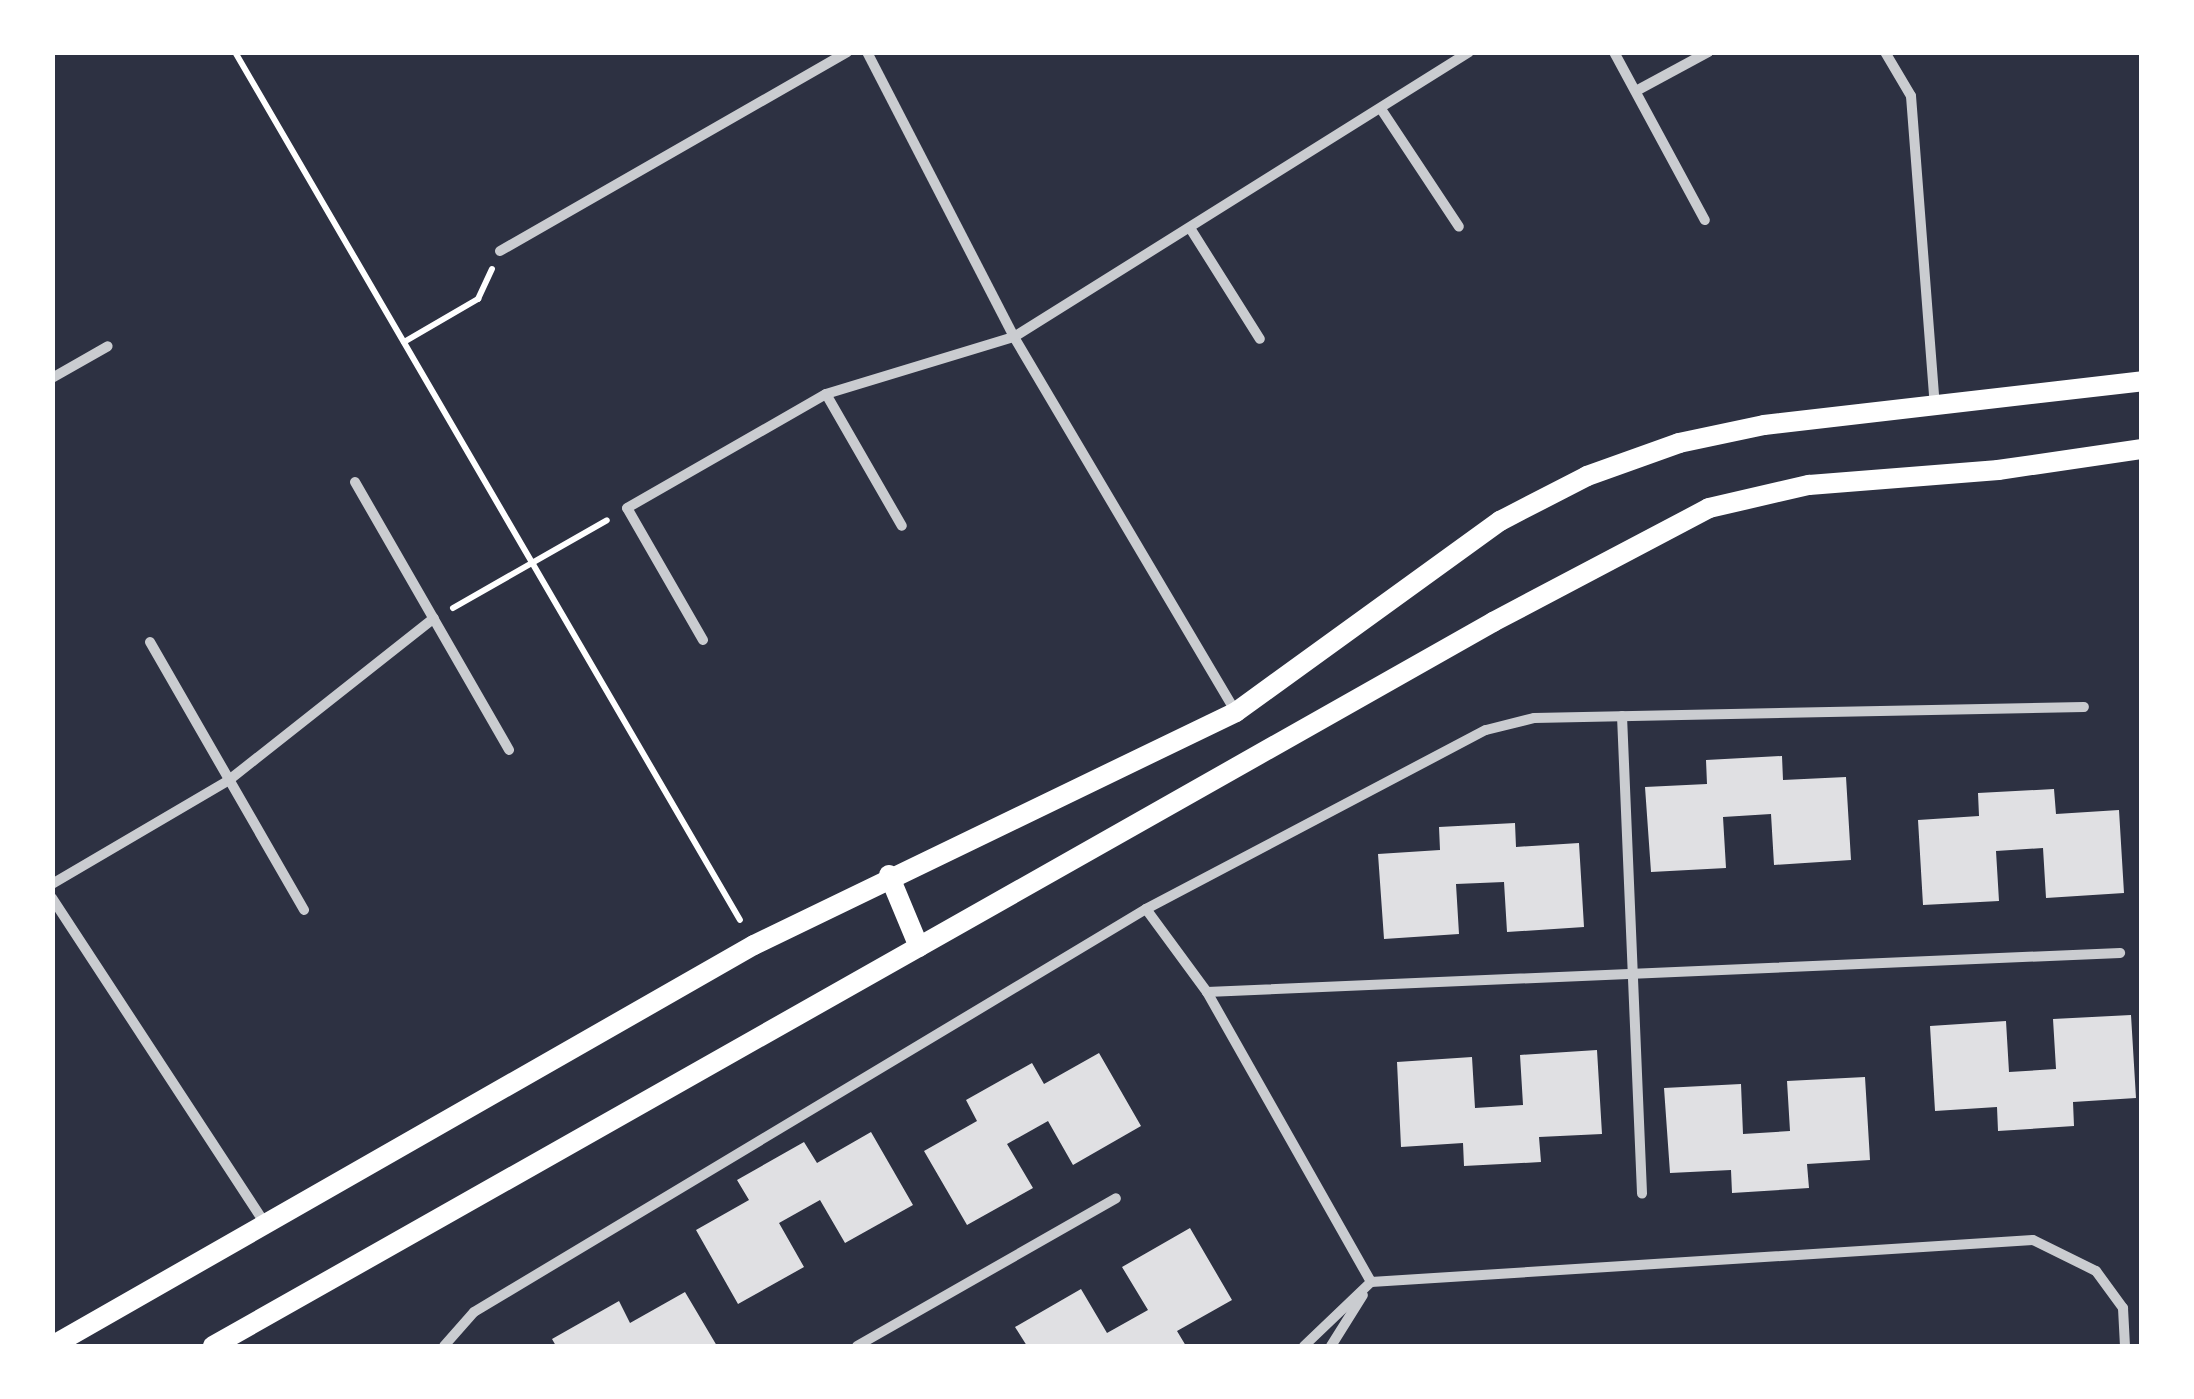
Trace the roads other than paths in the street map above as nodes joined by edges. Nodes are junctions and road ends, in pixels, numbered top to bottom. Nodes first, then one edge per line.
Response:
1 (847, 52) edge
2 (867, 52) edge
3 (1469, 52) edge
4 (1614, 52) edge
5 (1708, 52) edge
6 (1885, 52) edge
7 (1636, 91) junction
8 (1381, 109) junction
9 (1705, 220) dead end
10 (1458, 227) dead end
11 (1190, 228) junction
12 (500, 251) road end
13 (1014, 337) junction
14 (1260, 339) dead end
15 (108, 346) dead end
16 (52, 378) edge
17 (2142, 381) edge
18 (826, 394) junction
19 (1935, 405) junction
20 (2142, 448) edge
21 (355, 482) dead end
22 (902, 526) dead end
23 (434, 618) junction
24 (702, 640) dead end
25 (150, 642) dead end
26 (2084, 707) dead end
27 (1236, 712) junction
28 (1622, 716) junction
29 (509, 750) dead end
30 (229, 780) junction
31 (888, 875) junction
32 (52, 884) edge
33 (52, 898) edge
34 (304, 910) dead end
35 (1146, 910) junction
36 (920, 947) junction
37 (2120, 952) dead end
38 (1630, 974) junction
39 (1207, 992) junction
40 (1642, 1194) dead end
41 (1116, 1198) dead end
42 (265, 1225) junction
43 (1371, 1282) junction
44 (52, 1346) edge
45 (213, 1346) edge
46 (444, 1346) edge
47 (857, 1346) edge
48 (1304, 1346) edge
49 (1331, 1346) edge
50 (2125, 1346) edge

1 - 12 street
2 - 13 street
3 - 8 street
4 - 7 street
5 - 7 street
6 - 19 street
7 - 9 street
8 - 10 street
8 - 11 street
11 - 13 street
11 - 14 street
13 - 18 street
13 - 27 street
15 - 16 street
17 - 19 main road
18 - 22 street
18 - 24 street
19 - 27 main road
20 - 36 main road
21 - 23 street
23 - 29 street
23 - 30 street
25 - 30 street
26 - 28 street
27 - 31 main road
28 - 35 street
28 - 38 street
30 - 32 street
30 - 34 street
31 - 36 main road
31 - 42 main road
33 - 42 street
35 - 39 street
35 - 46 street
36 - 45 main road
37 - 38 street
38 - 39 street
38 - 40 street
39 - 43 street
41 - 47 street
42 - 44 main road
43 - 48 street
43 - 49 street
43 - 50 street

